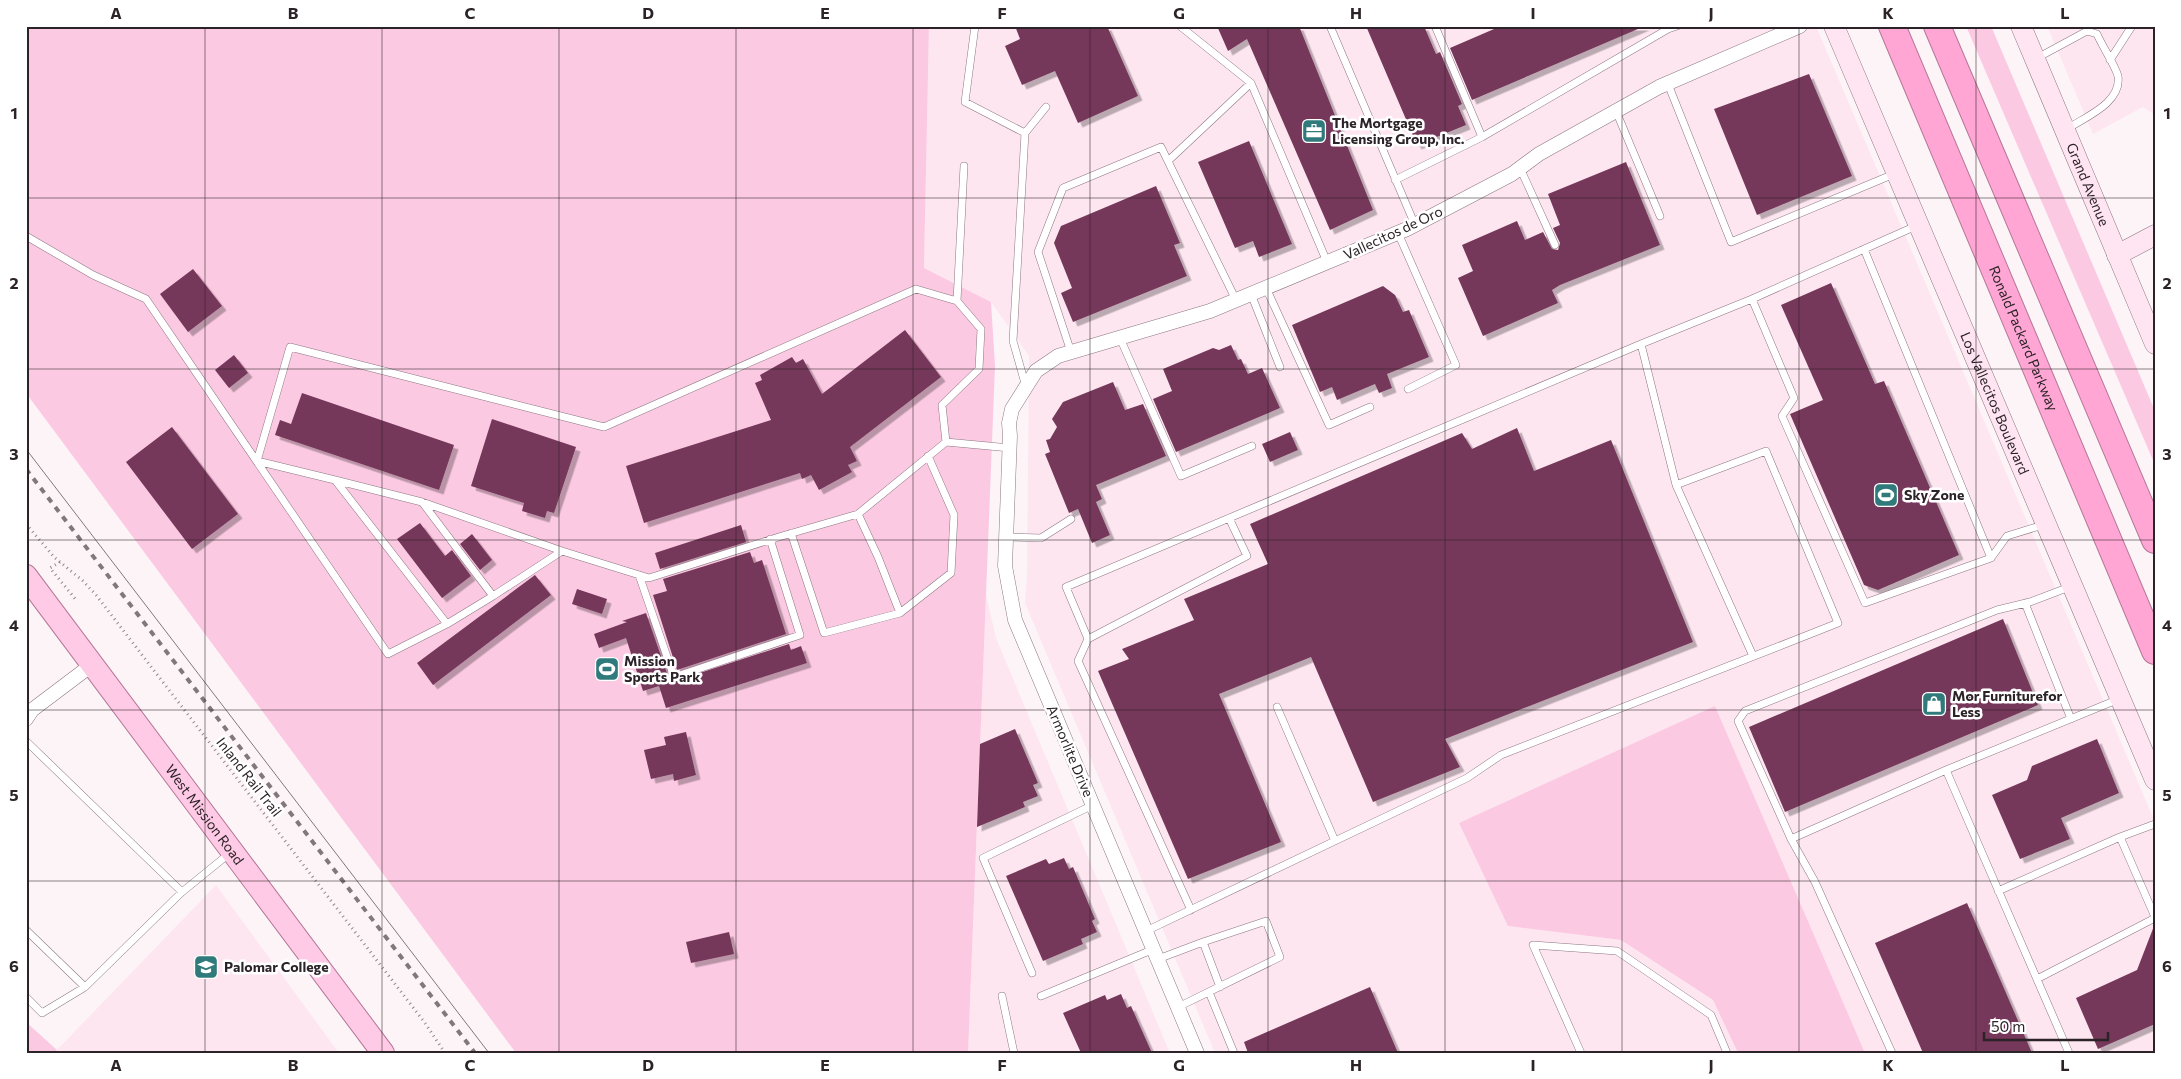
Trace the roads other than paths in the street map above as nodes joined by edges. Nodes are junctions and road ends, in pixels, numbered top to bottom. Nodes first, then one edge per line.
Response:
1 (975, 26) edge
2 (1330, 26) edge
3 (1435, 26) edge
4 (1677, 26) edge
5 (1800, 26) edge
6 (1834, 26) edge
7 (1892, 26) edge
8 (1938, 26) edge
9 (2020, 26) edge
10 (2132, 26) edge
11 (1183, 27) edge
12 (1667, 28) edge
13 (2034, 59) junction
14 (2110, 60) junction
15 (1251, 83) junction
16 (1668, 84) junction
17 (1046, 107) dead end
18 (1616, 111) junction
19 (2064, 131) junction
20 (1025, 133) junction
21 (1482, 138) junction
22 (1168, 161) junction
23 (964, 166) dead end
24 (1520, 168) junction
25 (1897, 173) junction
26 (1395, 180) junction
27 (1660, 216) dead end
28 (1415, 225) junction
29 (1919, 225) junction
30 (1398, 233) junction
31 (2155, 235) edge
32 (26, 236) edge
33 (1555, 245) dead end
34 (1864, 249) junction
35 (2117, 255) junction
36 (1327, 262) junction
37 (1266, 288) junction
38 (1251, 294) junction
39 (1752, 299) junction
40 (1236, 300) junction
41 (957, 301) junction
42 (1120, 338) junction
43 (1640, 344) junction
44 (2155, 344) edge
45 (1071, 352) junction
46 (1280, 367) dead end
47 (1026, 388) junction
48 (1408, 389) dead end
49 (1370, 407) dead end
50 (946, 442) junction
51 (1010, 442) junction
52 (1252, 446) dead end
53 (928, 456) junction
54 (257, 461) junction
55 (335, 480) junction
56 (1676, 485) junction
57 (422, 502) junction
58 (858, 514) junction
59 (1229, 518) junction
60 (1071, 519) dead end
61 (2046, 524) junction
62 (791, 533) junction
63 (1007, 537) junction
64 (770, 540) junction
65 (2155, 540) edge
66 (562, 551) junction
67 (1991, 558) junction
68 (640, 575) junction
69 (26, 576) edge
70 (2072, 585) junction
71 (492, 596) junction
72 (2025, 603) junction
73 (900, 613) junction
74 (446, 624) junction
75 (1088, 639) junction
76 (2155, 651) edge
77 (1753, 656) junction
78 (93, 664) junction
79 (2120, 698) junction
80 (1277, 707) dead end
81 (26, 718) edge
82 (2072, 719) junction
83 (26, 742) edge
84 (1946, 770) junction
85 (2155, 780) edge
86 (1093, 805) junction
87 (2155, 824) edge
88 (2120, 837) junction
89 (1791, 839) junction
90 (1335, 841) junction
91 (232, 851) junction
92 (1998, 890) junction
93 (182, 892) junction
94 (1191, 910) junction
95 (2155, 917) edge
96 (26, 930) edge
97 (1146, 931) junction
98 (1203, 942) junction
99 (1156, 954) junction
100 (1032, 973) dead end
101 (2037, 979) junction
102 (84, 987) junction
103 (1220, 987) junction
104 (1209, 992) junction
105 (1002, 996) dead end
106 (1042, 996) dead end
107 (26, 998) edge
108 (1178, 1007) junction
109 (383, 1053) edge
110 (1014, 1053) edge
111 (1197, 1053) edge
112 (1234, 1053) edge
113 (1581, 1053) edge
114 (1727, 1053) edge
115 (1892, 1053) edge
116 (2069, 1053) edge

1 - 20 lane
2 - 26 lane
3 - 21 lane
4 - 12 lane
5 - 16 street, Vallecitos de Oro
6 - 25 street, Los Vallecitos Boulevard
7 - 76 highway, Ronald Packard Parkway
8 - 65 highway
9 - 13 street, Grand Avenue
10 - 14 lane
11 - 15 lane
12 - 21 lane
13 - 14 lane
13 - 19 street, Grand Avenue
14 - 19 lane
15 - 22 lane
15 - 36 lane
16 - 18 street, Vallecitos de Oro
16 - 25 lane
17 - 20 lane
18 - 24 street, Vallecitos de Oro
18 - 27 lane
19 - 35 street, Grand Avenue
20 - 47 lane
21 - 26 lane
22 - 40 lane
22 - 45 lane
23 - 41 lane
24 - 28 street, Vallecitos de Oro
24 - 33 lane
25 - 29 street, Los Vallecitos Boulevard
26 - 28 lane
28 - 30 street, Vallecitos de Oro
29 - 34 lane
29 - 61 street, Los Vallecitos Boulevard
30 - 36 street, Vallecitos de Oro
30 - 48 lane
31 - 35 street
32 - 54 lane
34 - 39 lane
34 - 67 lane
35 - 44 street, Grand Avenue
36 - 37 street, Vallecitos de Oro
37 - 38 street, Vallecitos de Oro
37 - 49 lane
38 - 40 street, Vallecitos de Oro
38 - 46 lane
39 - 43 lane
39 - 67 lane
40 - 42 street, Vallecitos de Oro
41 - 50 lane
41 - 54 lane
42 - 45 street, Vallecitos de Oro
42 - 52 lane
43 - 56 lane
43 - 59 lane
45 - 47 street, Vallecitos de Oro
47 - 51 street, Vallecitos de Oro
50 - 51 lane
50 - 53 lane
51 - 63 street, Armorlite Drive
53 - 58 lane
53 - 73 lane
54 - 55 lane
54 - 74 lane
55 - 57 lane
55 - 74 lane
56 - 77 lane
56 - 77 lane
57 - 66 lane
57 - 71 lane
58 - 62 lane
58 - 73 lane
59 - 75 lane
59 - 75 lane
60 - 63 lane
61 - 67 lane
61 - 70 street, Los Vallecitos Boulevard
62 - 64 lane
62 - 73 lane
63 - 86 street, Armorlite Drive
64 - 68 lane
64 - 68 lane
66 - 68 lane
66 - 71 lane
69 - 78 main road, West Mission Road
70 - 72 lane
70 - 79 street, Los Vallecitos Boulevard
71 - 74 lane
72 - 82 lane
72 - 89 lane
75 - 94 lane
77 - 90 lane
78 - 81 street
78 - 91 main road, West Mission Road
79 - 82 lane
79 - 85 street, Los Vallecitos Boulevard
80 - 90 lane
82 - 84 lane
83 - 93 lane
84 - 89 lane
84 - 92 lane
86 - 97 street, Armorlite Drive
86 - 100 lane
87 - 88 lane
88 - 92 lane
88 - 95 lane
89 - 115 lane
90 - 94 lane
91 - 93 lane
91 - 109 main road, West Mission Road
92 - 101 lane
93 - 102 lane
94 - 97 lane
95 - 101 lane
96 - 102 lane
97 - 99 street, Armorlite Drive
98 - 99 lane
98 - 103 lane
98 - 103 lane
99 - 106 lane
99 - 108 street, Armorlite Drive
101 - 116 lane
102 - 107 lane
103 - 104 lane
104 - 108 lane
104 - 112 lane
105 - 110 lane
108 - 111 street, Armorlite Drive
113 - 114 lane

